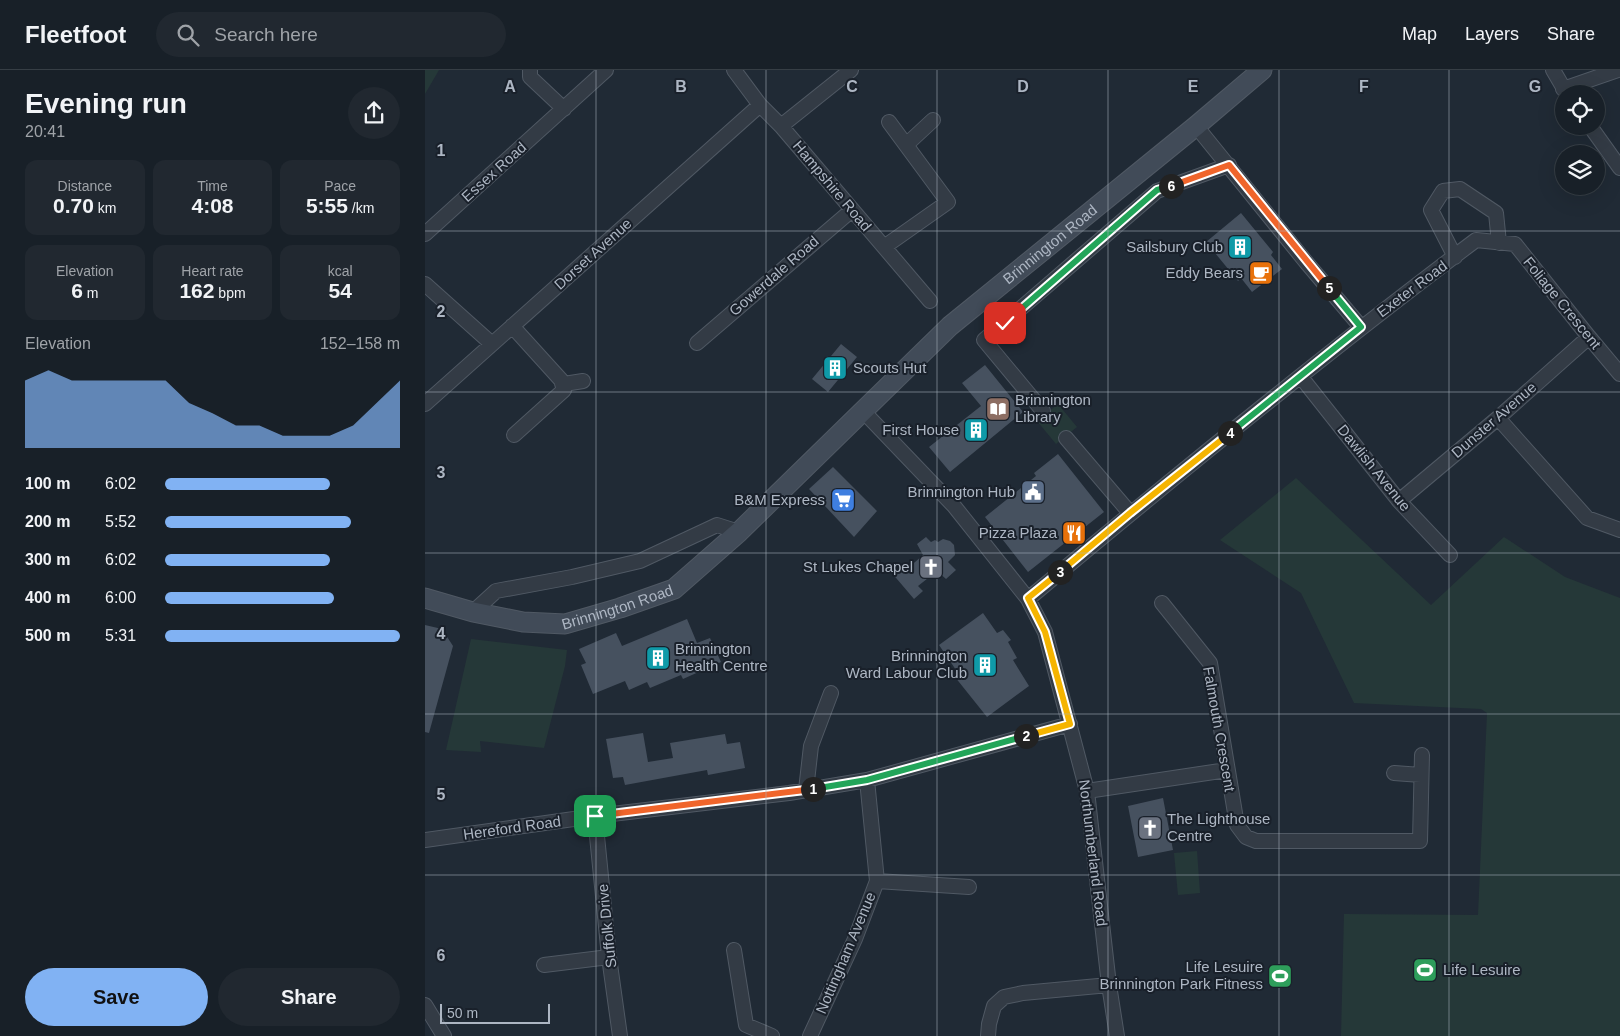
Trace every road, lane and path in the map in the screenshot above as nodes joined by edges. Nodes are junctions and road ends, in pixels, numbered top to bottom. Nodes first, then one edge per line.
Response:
1 (530, 70) edge
2 (606, 70) edge
3 (734, 70) edge
4 (851, 70) edge
5 (1262, 70) edge
6 (1553, 70) edge
7 (1618, 70) edge
8 (1562, 85) edge
9 (1580, 85) edge
10 (760, 105) junction
11 (564, 109) junction
12 (933, 120) dead end
13 (889, 122) dead end
14 (781, 126) junction
15 (1196, 126) junction
16 (1596, 135) edge
17 (905, 145) junction
18 (1229, 165) junction
19 (1620, 168) edge
20 (852, 210) junction
21 (425, 234) edge
22 (1499, 243) junction
23 (884, 247) junction
24 (1455, 256) junction
25 (425, 284) edge
26 (930, 301) dead end
27 (512, 326) junction
28 (1361, 327) junction
29 (1589, 338) junction
30 (697, 343) dead end
31 (492, 344) junction
32 (1620, 374) edge
33 (1301, 377) junction
34 (583, 381) dead end
35 (563, 384) junction
36 (425, 404) edge
37 (863, 411) junction
38 (1043, 411) dead end
39 (1498, 418) junction
40 (515, 435) dead end
41 (1066, 438) dead end
42 (1399, 501) junction
43 (1130, 513) junction
44 (1620, 530) edge
45 (739, 532) junction
46 (1450, 555) dead end
47 (425, 598) edge
48 (1028, 598) junction
49 (1162, 603) dead end
50 (473, 612) junction
51 (831, 693) dead end
52 (1070, 724) junction
53 (1422, 755) dead end
54 (1227, 770) junction
55 (1393, 773) dead end
56 (1421, 775) junction
57 (867, 780) junction
58 (807, 790) junction
59 (1087, 791) junction
60 (595, 816) junction
61 (425, 840) edge
62 (877, 881) junction
63 (969, 887) dead end
64 (734, 950) dead end
65 (609, 957) junction
66 (544, 965) dead end
67 (1109, 985) junction
68 (425, 1005) edge
69 (444, 1036) edge
70 (620, 1036) edge
71 (772, 1036) edge
72 (810, 1036) edge
73 (988, 1036) edge
74 (1117, 1036) edge

1 - 11 street
2 - 11 street, Essex Road
3 - 10 street, Hampshire Road
4 - 14 street
5 - 15 street, Brinnington Road
6 - 8 street
7 - 9 street
10 - 14 street, Hampshire Road
10 - 27 street, Dorset Avenue
11 - 21 street, Essex Road
12 - 17 street
13 - 17 street
14 - 20 street, Hampshire Road
15 - 18 street
15 - 37 street, Brinnington Road
16 - 19 street
17 - 23 street
18 - 28 street
18 - 38 street
20 - 23 street, Hampshire Road
20 - 30 street, Gowerdale Road
22 - 24 street, Exeter Road
22 - 24 street
22 - 29 street, Foliage Crescent
23 - 26 street, Hampshire Road
24 - 28 street, Exeter Road
25 - 31 street
27 - 31 street, Dorset Avenue
27 - 35 street
28 - 33 street, Exeter Road
29 - 32 street, Foliage Crescent
29 - 39 street, Dunster Avenue
31 - 36 street, Dorset Avenue
33 - 42 street, Dawlish Avenue
33 - 43 street, Exeter Road
34 - 35 street
35 - 40 street
37 - 45 street, Brinnington Road
37 - 48 street, Northumberland Road
39 - 42 street, Dunster Avenue
39 - 44 street
41 - 43 street
42 - 46 street, Dawlish Avenue
43 - 48 street, Exeter Road
45 - 50 street
45 - 50 street, Brinnington Road
47 - 50 street, Brinnington Road
48 - 52 street, Northumberland Road
49 - 54 street, Falmouth Crescent
51 - 58 street
52 - 57 street, Hereford Road
52 - 59 street, Northumberland Road
53 - 56 street
54 - 56 street, Falmouth Crescent
54 - 59 street
55 - 56 street
57 - 58 street, Hereford Road
57 - 62 street, Nottingham Avenue
58 - 60 street, Hereford Road
59 - 67 street, Northumberland Road
60 - 61 street, Hereford Road
60 - 65 street, Suffolk Drive
62 - 63 street
62 - 72 street, Nottingham Avenue
64 - 71 street
65 - 66 street
65 - 70 street, Suffolk Drive
67 - 73 street
67 - 74 street, Northumberland Road
68 - 69 street

